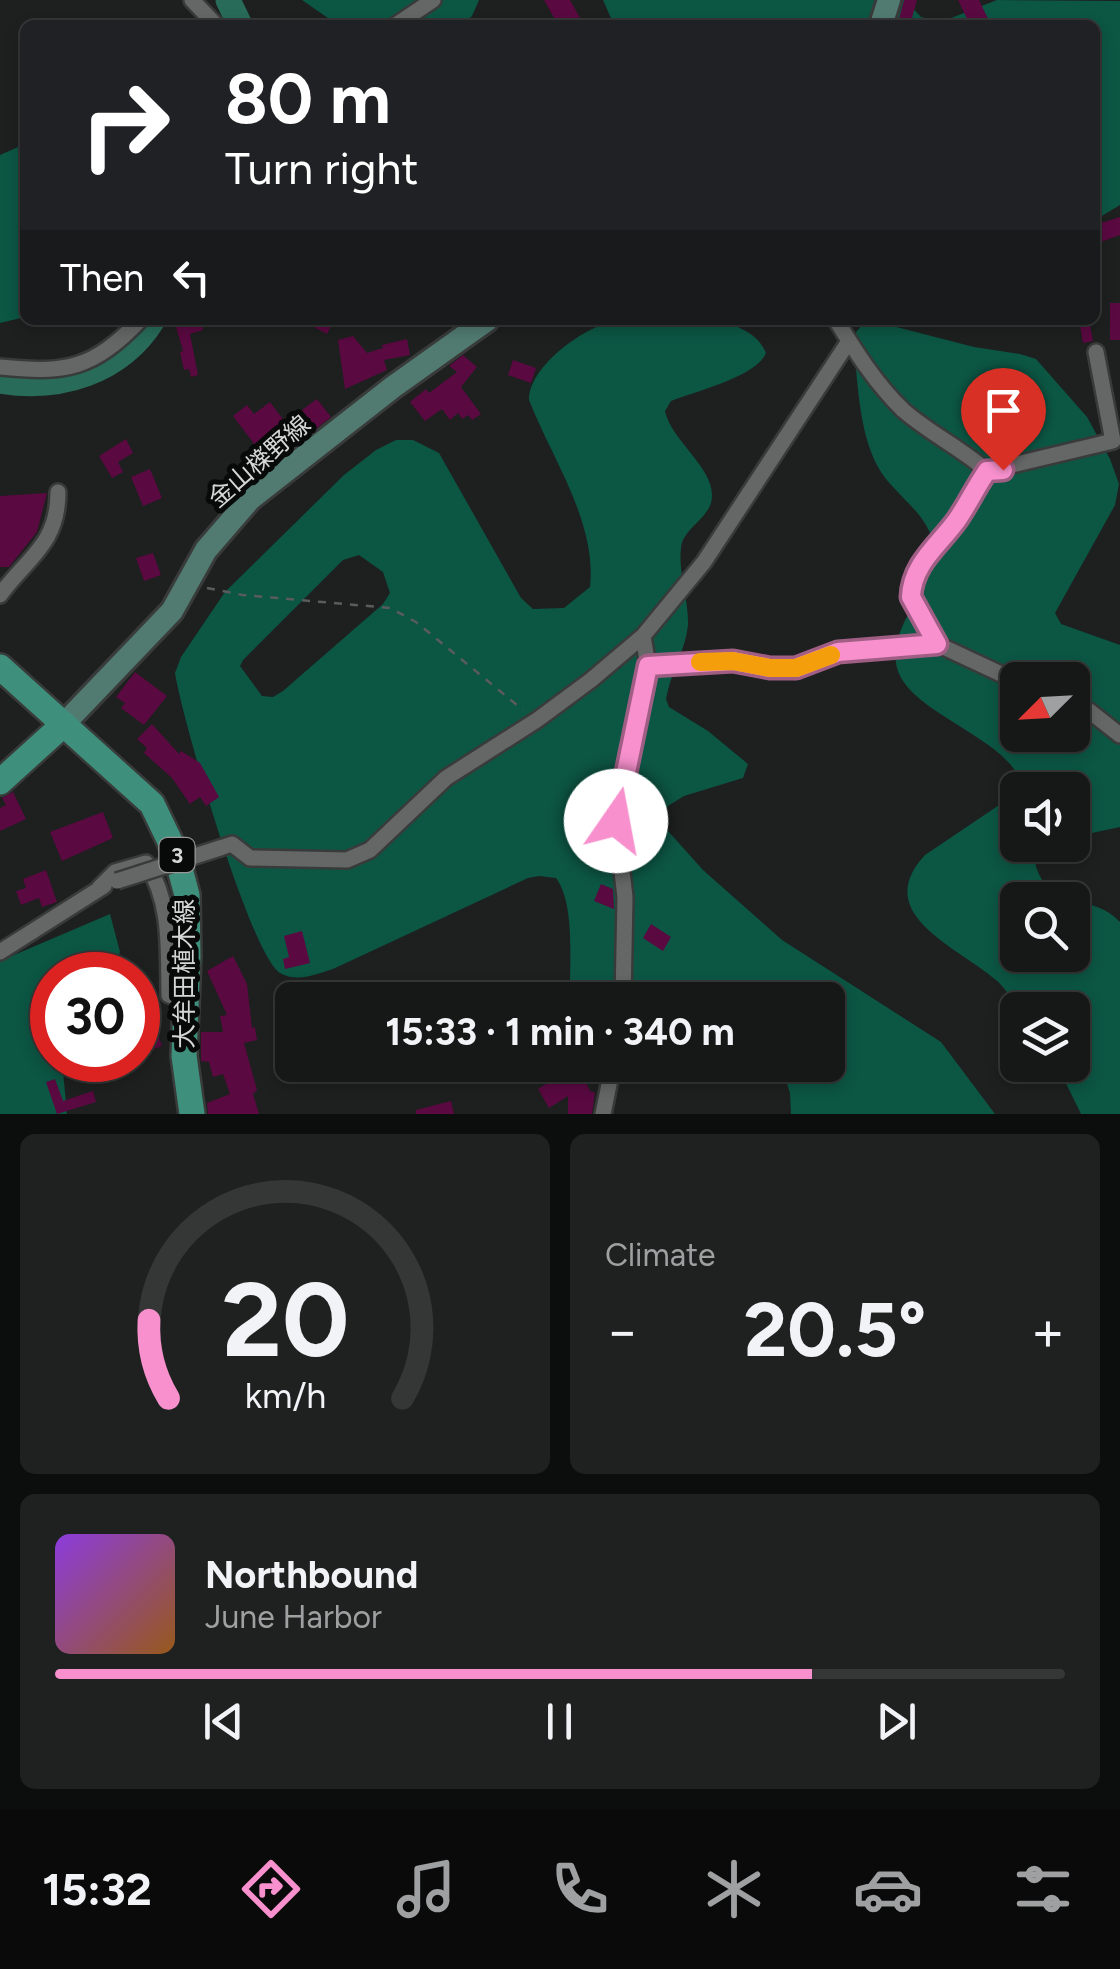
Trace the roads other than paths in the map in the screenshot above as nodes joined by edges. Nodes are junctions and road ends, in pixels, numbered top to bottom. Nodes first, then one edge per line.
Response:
1 (192, 0) edge
2 (433, 0) edge
3 (211, 20) edge
4 (403, 20) edge
5 (134, 325) edge
6 (480, 325) edge
7 (839, 325) edge
8 (849, 341) junction
9 (1096, 352) dead end
10 (0, 367) edge
11 (987, 471) junction
12 (58, 492) dead end
13 (0, 595) edge
14 (643, 636) junction
15 (937, 644) junction
16 (648, 666) junction
17 (0, 667) edge
18 (1000, 674) edge
19 (1090, 712) edge
20 (64, 724) junction
21 (1120, 735) edge
22 (1, 779) edge
23 (100, 888) junction
24 (0, 952) edge
25 (623, 982) edge
26 (186, 1000) junction
27 (610, 1082) edge
28 (192, 1114) edge
29 (603, 1114) edge

1 - 3 street
2 - 4 street
5 - 10 street
6 - 20 main road, 金山檪野線
7 - 8 street
8 - 11 street
8 - 14 street
9 - 11 street
11 - 15 street
12 - 13 street
14 - 16 street
14 - 23 street, bridge
15 - 16 street
15 - 18 street
16 - 25 street
17 - 20 main road, 大牟田植木線 / 3
19 - 21 street
20 - 22 main road
20 - 26 main road, 大牟田植木線 / 3
23 - 24 street
23 - 26 street
26 - 28 main road, 大牟田植木線 / 3
27 - 29 street

